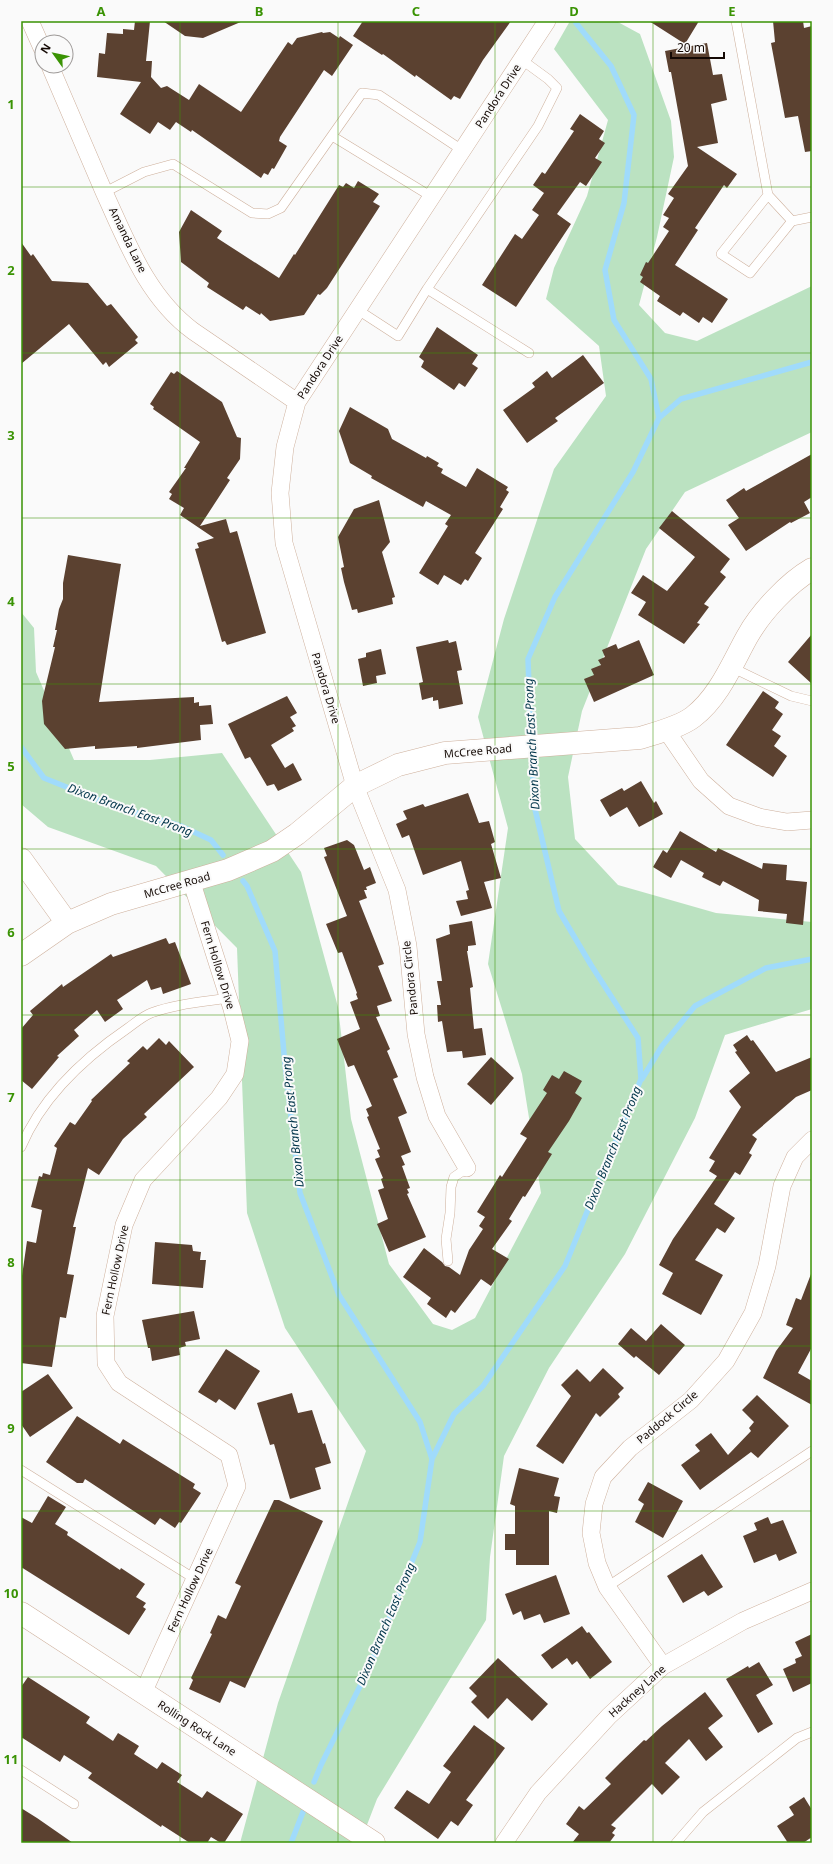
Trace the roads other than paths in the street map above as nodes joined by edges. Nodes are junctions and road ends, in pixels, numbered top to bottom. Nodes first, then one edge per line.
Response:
1 (30, 21) edge
2 (547, 21) edge
3 (736, 21) edge
4 (36, 34) edge
5 (522, 60) junction
6 (53, 74) edge
7 (332, 136) junction
8 (462, 150) junction
9 (105, 192) junction
10 (768, 194) junction
11 (432, 197) junction
12 (812, 218) edge
13 (792, 221) junction
14 (427, 289) junction
15 (358, 310) junction
16 (528, 353) dead end
17 (297, 402) junction
18 (812, 569) edge
19 (731, 667) junction
20 (812, 701) edge
21 (666, 730) junction
22 (355, 786) junction
23 (812, 820) edge
24 (21, 859) edge
25 (191, 880) junction
26 (67, 923) junction
27 (21, 955) edge
28 (229, 998) junction
29 (812, 1140) edge
30 (21, 1146) edge
31 (467, 1168) joint
32 (448, 1261) dead end
33 (812, 1451) edge
34 (21, 1470) edge
35 (195, 1579) junction
36 (607, 1587) junction
37 (812, 1591) edge
38 (21, 1613) edge
39 (663, 1666) junction
40 (143, 1693) junction
41 (812, 1732) edge
42 (21, 1770) edge
43 (74, 1804) dead end
44 (374, 1843) edge
45 (504, 1843) edge
46 (676, 1843) edge

1 - 4 street
2 - 5 street, Pandora Drive
3 - 10 lane
5 - 8 street, Pandora Drive
5 - 14 lane
6 - 9 street, Amanda Lane
7 - 8 lane
7 - 9 lane
7 - 11 lane
8 - 11 street, Pandora Drive
9 - 17 street, Amanda Lane
10 - 13 lane
10 - 13 lane
11 - 15 street, Pandora Drive
12 - 13 lane
14 - 15 lane
14 - 16 lane
15 - 17 street, Pandora Drive
17 - 22 street, Pandora Drive
18 - 19 street, McCree Road
19 - 20 lane
19 - 21 street, McCree Road
21 - 22 street, McCree Road
21 - 23 street
22 - 25 street, McCree Road
22 - 31 street, Pandora Circle
24 - 26 street
25 - 26 street, McCree Road
25 - 28 street, Fern Hollow Drive
26 - 27 street, McCree Road
28 - 30 lane
28 - 35 street, Fern Hollow Drive
29 - 36 street, Paddock Circle
31 - 32 lane
33 - 36 lane
34 - 35 lane
35 - 40 street, Fern Hollow Drive
36 - 39 street, Paddock Circle
37 - 39 street, Hackney Lane
38 - 40 street, Rolling Rock Lane
39 - 45 street, Hackney Lane
40 - 44 street, Rolling Rock Lane
41 - 46 lane
42 - 43 lane

